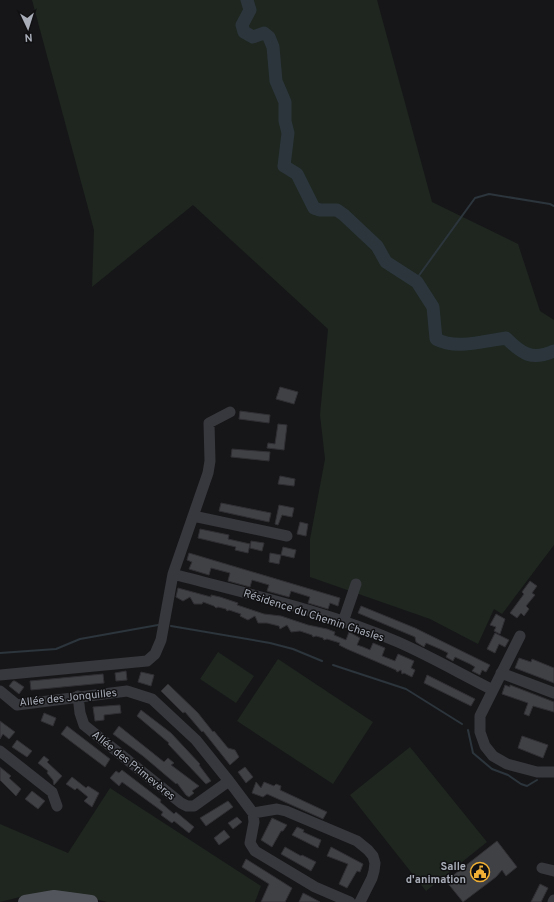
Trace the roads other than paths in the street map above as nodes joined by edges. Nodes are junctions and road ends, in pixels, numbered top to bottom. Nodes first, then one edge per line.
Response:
1 (230, 412) dead end
2 (193, 516) junction
3 (287, 536) dead end
4 (174, 574) junction
5 (356, 584) dead end
6 (343, 622) junction
7 (520, 636) dead end
8 (501, 673) junction
9 (0, 675) edge
10 (493, 690) junction
11 (0, 691) edge
12 (554, 693) edge
13 (78, 696) junction
14 (0, 751) edge
15 (554, 772) edge
16 (229, 781) junction
17 (57, 806) dead end
18 (253, 813) junction
19 (542, 868) dead end
20 (554, 871) edge
21 (25, 902) edge
22 (91, 902) edge
23 (350, 902) edge
24 (360, 902) edge

1 - 2 street
2 - 3 street
2 - 4 street
4 - 6 street, Résidence du Chemin Chasles
4 - 9 street
5 - 6 street
6 - 10 street, Résidence du Chemin Chasles
7 - 8 street
8 - 10 street
8 - 12 street
10 - 15 street
11 - 13 street, Allée des Jonquilles
13 - 16 street, Allée des Jonquilles
13 - 16 street, Allée des Primevères
14 - 17 street
16 - 18 street, Allée des Jonquilles
18 - 23 street
18 - 24 street
19 - 20 street
21 - 22 main road

